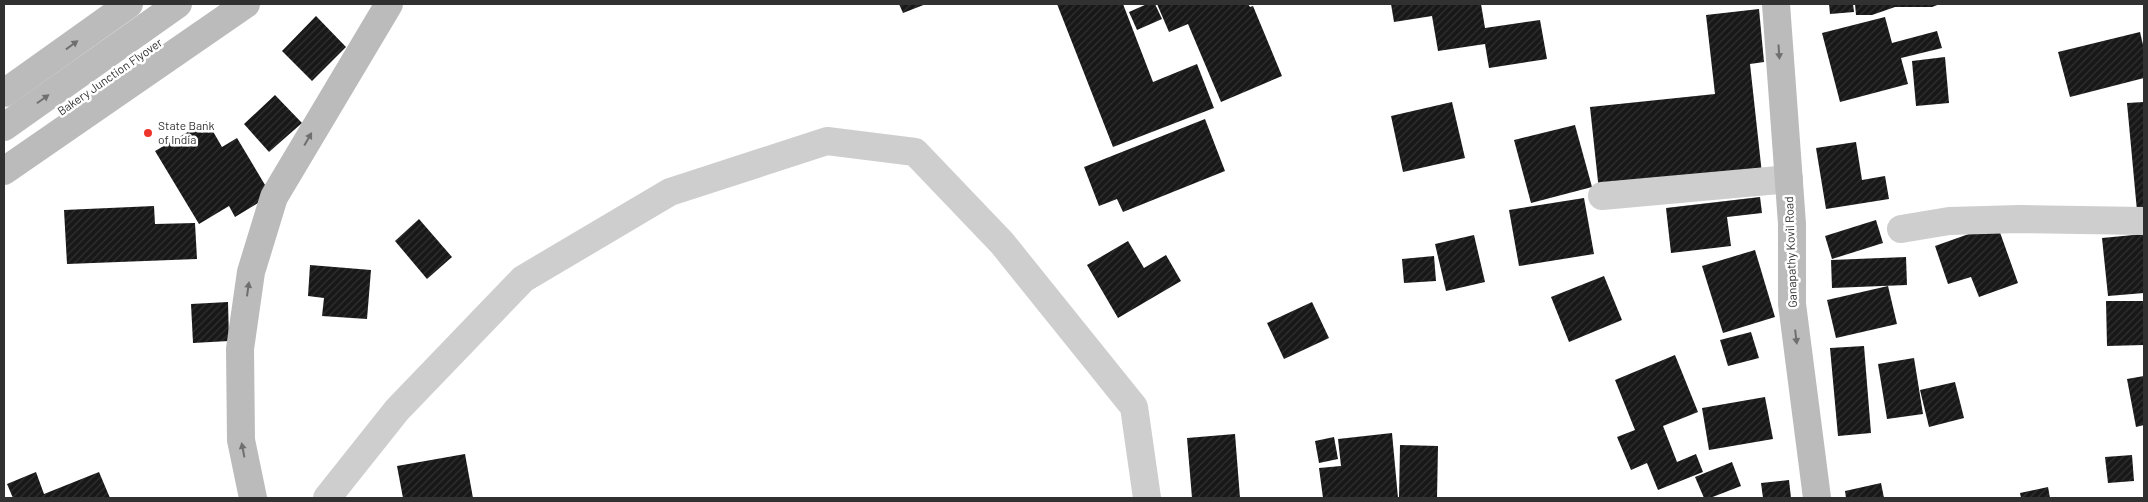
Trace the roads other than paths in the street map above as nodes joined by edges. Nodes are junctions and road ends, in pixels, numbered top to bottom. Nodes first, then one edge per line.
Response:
1 (129, 4) edge
2 (178, 4) edge
3 (216, 4) edge
4 (246, 4) edge
5 (389, 4) edge
6 (1776, 4) edge
7 (4, 93) edge
8 (4, 128) edge
9 (4, 151) edge
10 (4, 171) edge
11 (1788, 179) junction
12 (1602, 196) dead end
13 (2144, 221) edge
14 (1902, 228) dead end
15 (253, 498) edge
16 (327, 498) edge
17 (1147, 498) edge
18 (1817, 498) edge

7 -> 1 main road
8 -> 2 main road, Bakery Junction Flyover
3 - 9 main road, Bakery Junction Flyover
4 - 10 main road
15 -> 5 main road
6 -> 11 main road, Ganapathy Kovil Road
11 - 12 street
11 -> 18 main road, Ganapathy Kovil Road
13 - 14 street
16 - 17 street

